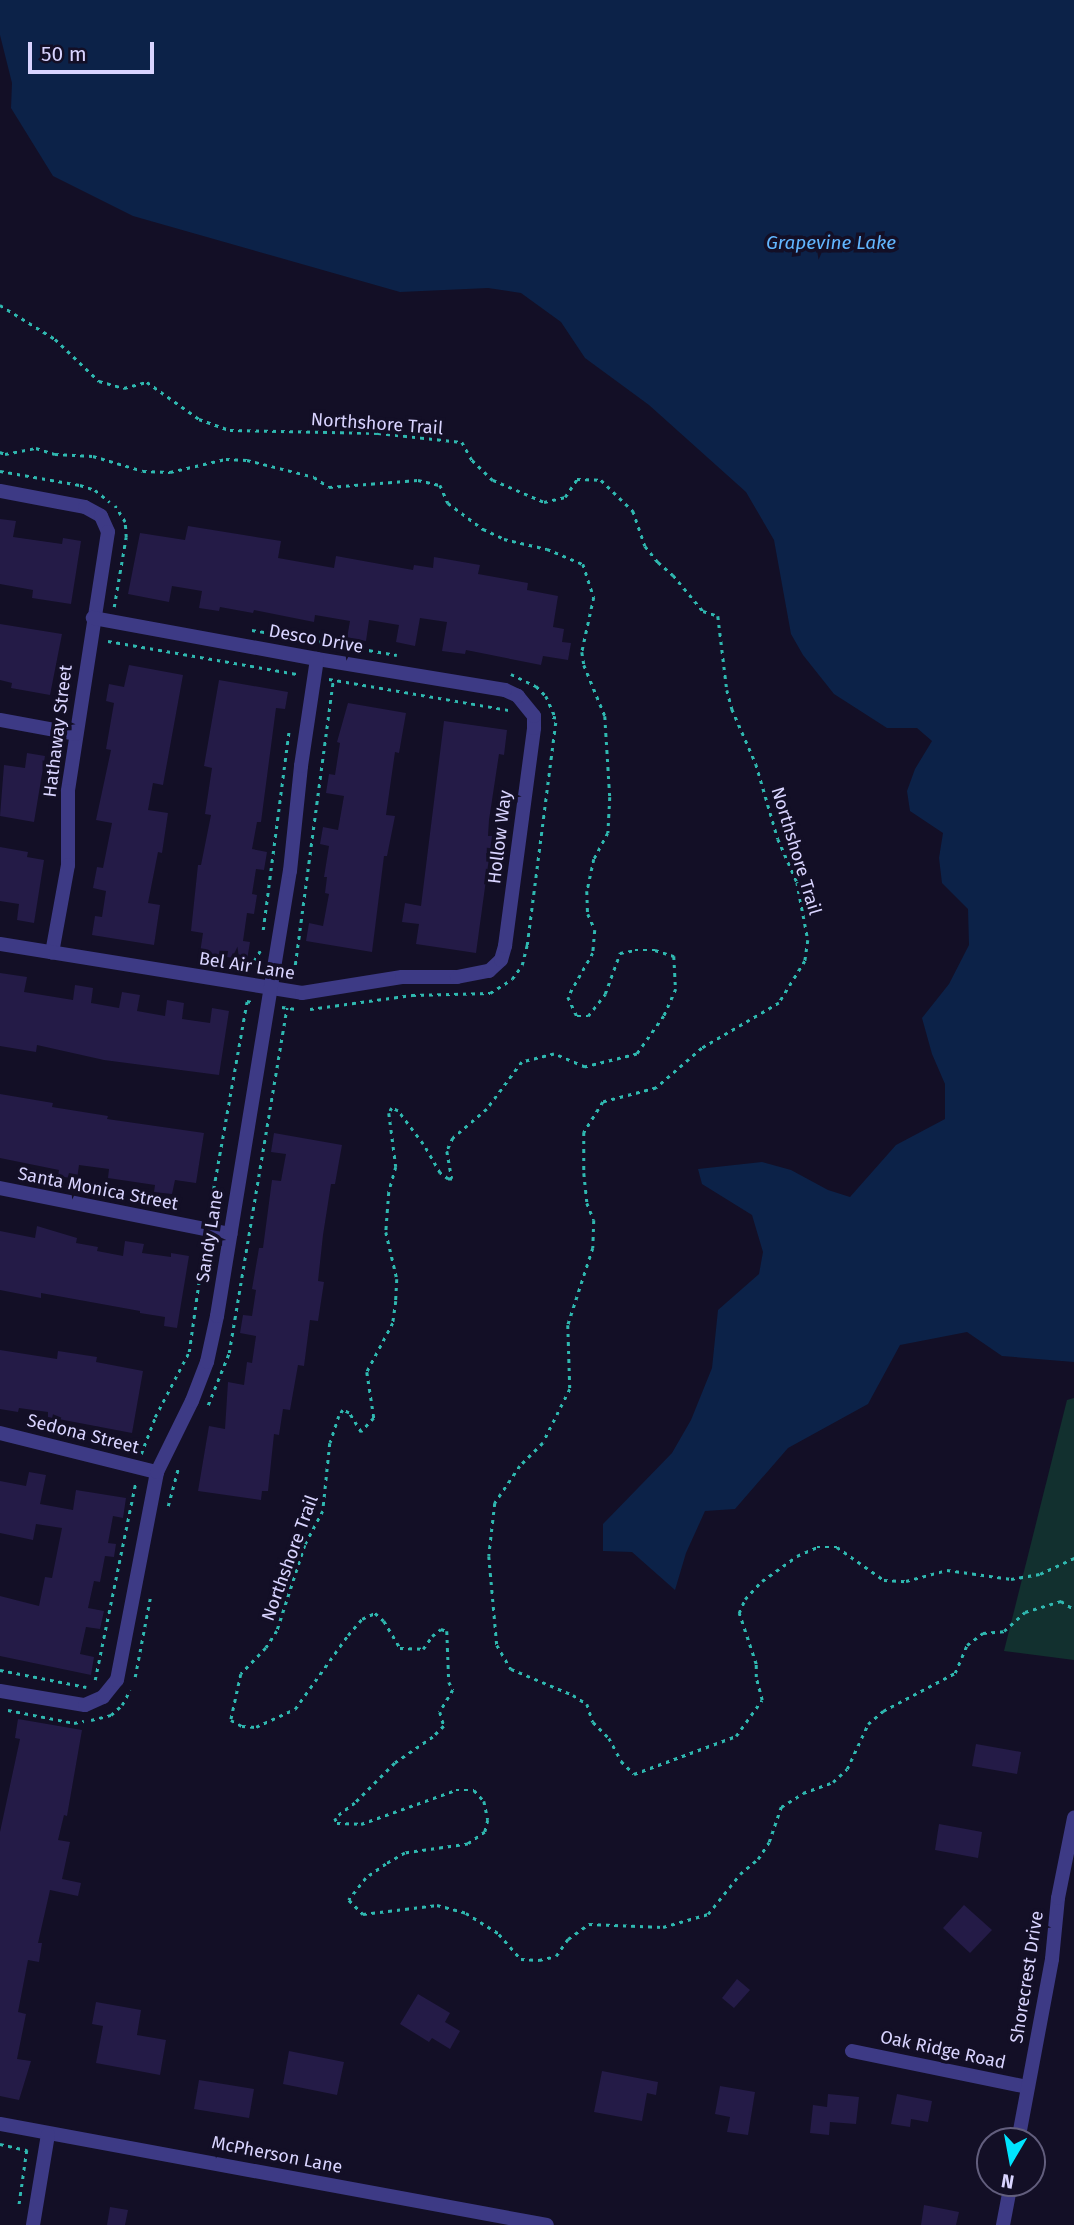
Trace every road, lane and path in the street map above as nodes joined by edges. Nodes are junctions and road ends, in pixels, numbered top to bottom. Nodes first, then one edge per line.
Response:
1 (0, 305) edge
2 (0, 452) edge
3 (0, 491) edge
4 (114, 606) dead end
5 (93, 618) junction
6 (112, 621) junction
7 (317, 659) junction
8 (298, 674) junction
9 (314, 676) junction
10 (333, 679) junction
11 (296, 687) dead end
12 (530, 710) junction
13 (0, 720) edge
14 (290, 726) dead end
15 (76, 734) junction
16 (0, 944) edge
17 (52, 953) junction
18 (254, 961) dead end
19 (489, 971) joint
20 (294, 973) dead end
21 (268, 997) junction
22 (0, 1188) edge
23 (206, 1229) junction
24 (230, 1234) junction
25 (0, 1433) edge
26 (138, 1467) junction
27 (157, 1472) junction
28 (1074, 1559) edge
29 (1074, 1609) edge
30 (0, 1670) edge
31 (0, 1691) edge
32 (1074, 1818) edge
33 (852, 2051) dead end
34 (1027, 2087) junction
35 (0, 2124) edge
36 (1020, 2127) edge
37 (48, 2134) junction
38 (0, 2144) edge
39 (1008, 2197) edge
40 (18, 2213) dead end
41 (33, 2225) edge
42 (547, 2225) edge
43 (1003, 2225) edge

1 - 28 path, Northshore Trail
2 - 29 path, Northshore Trail
3 - 5 street, Hathaway Street
4 - 6 path
5 - 6 street, Desco Drive
5 - 15 street, Hathaway Street
6 - 7 street, Desco Drive
6 - 8 path
7 - 9 street, Sandy Lane
7 - 12 street, Desco Drive
8 - 9 path
8 - 11 path
9 - 10 path
9 - 21 street, Sandy Lane
10 - 12 path
10 - 20 path
12 - 19 street, Hollow Way
12 - 21 path
13 - 15 street
14 - 18 path
15 - 17 street, Hathaway Street
16 - 17 street, Bel Air Lane
17 - 21 street, Bel Air Lane
19 - 21 street, Bel Air Lane
21 - 23 path
21 - 24 street, Sandy Lane
22 - 23 street, Santa Monica Street
23 - 24 street, Santa Monica Street
23 - 26 path
24 - 27 street, Sandy Lane
25 - 26 street, Sedona Street
26 - 27 street, Sedona Street
26 - 30 path
27 - 31 street, Sandy Lane
32 - 34 street, Shorecrest Drive
33 - 34 street, Oak Ridge Road
34 - 36 street, Shorecrest Drive
35 - 37 street, McPherson Lane
37 - 41 street
37 - 42 street, McPherson Lane
38 - 40 path
39 - 43 street

